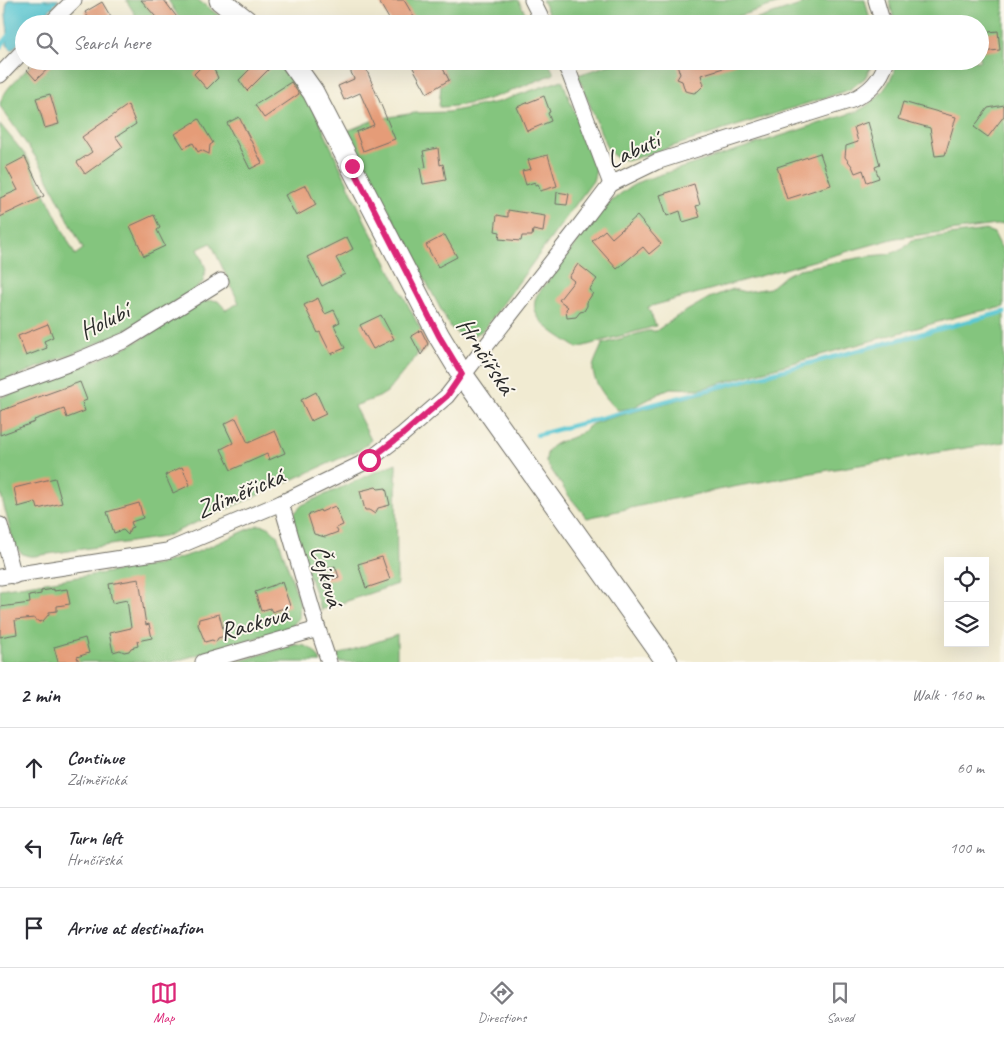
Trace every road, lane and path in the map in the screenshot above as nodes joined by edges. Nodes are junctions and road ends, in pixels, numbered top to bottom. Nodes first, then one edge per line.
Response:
1 (74, 0) edge
2 (220, 0) edge
3 (532, 0) edge
4 (876, 0) edge
5 (59, 15) edge
6 (239, 15) edge
7 (540, 15) edge
8 (880, 15) edge
9 (15, 59) edge
10 (297, 70) edge
11 (567, 70) edge
12 (883, 70) edge
13 (0, 75) edge
14 (611, 184) junction
15 (221, 281) dead end
16 (462, 374) junction
17 (0, 389) edge
18 (281, 503) junction
19 (0, 524) edge
20 (7, 576) edge
21 (318, 630) junction
22 (203, 662) edge
23 (329, 662) edge
24 (667, 662) edge

1 - 5 street
2 - 6 street
3 - 7 street
4 - 8 street
9 - 13 street
10 - 16 street, Hrnčířská
11 - 14 street
12 - 14 street, Labutí
14 - 16 street, Labutí
15 - 17 street, Holubí
16 - 18 street, Zdiměřická
16 - 24 street, Hrnčířská
18 - 20 street, Zdiměřická
18 - 21 street, Čejková
19 - 20 street
21 - 22 street, Racková
21 - 23 street, Čejková

